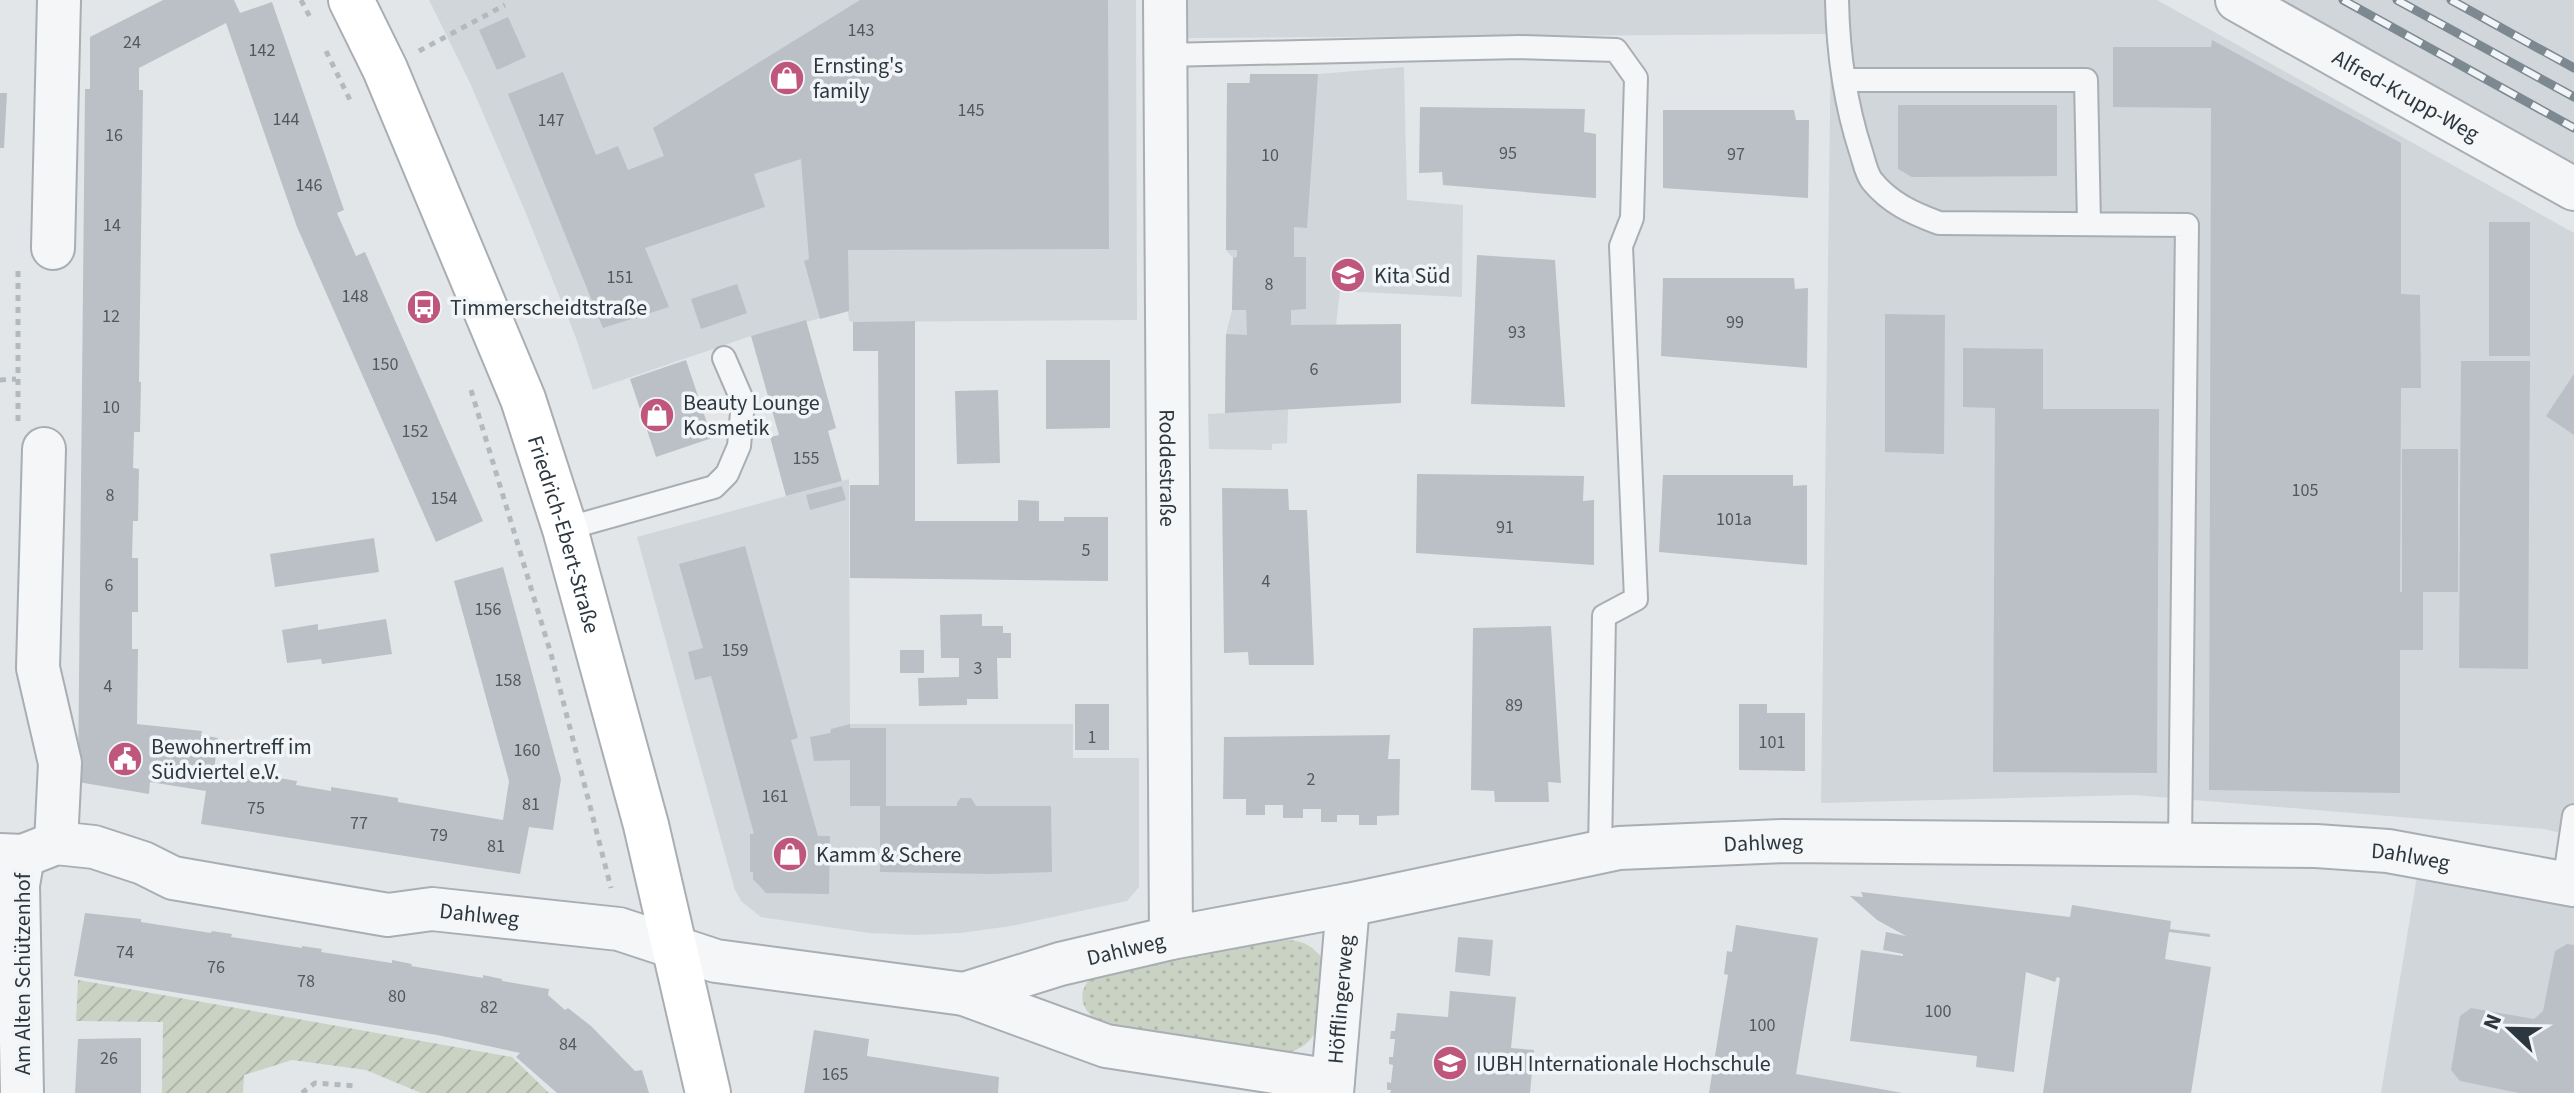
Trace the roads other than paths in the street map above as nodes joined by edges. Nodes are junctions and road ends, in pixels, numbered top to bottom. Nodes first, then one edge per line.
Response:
1 (59, 0) edge
2 (351, 0) edge
3 (1165, 0) edge
4 (1837, 0) edge
5 (2237, 0) edge
6 (1165, 55) junction
7 (1845, 80) junction
8 (2574, 189) edge
9 (2089, 224) junction
10 (53, 248) road end
11 (724, 358) dead end
12 (44, 449) road end
13 (565, 529) junction
14 (2574, 816) edge
15 (2180, 845) junction
16 (26, 851) edge
17 (1600, 852) junction
18 (2569, 884) edge
19 (1348, 905) junction
20 (1171, 938) junction
21 (673, 947) junction
22 (964, 994) junction
23 (1333, 1087) edge
24 (22, 1093) edge
25 (708, 1093) edge

1 - 10 street
2 - 13 street, Friedrich-Ebert-Straße
3 - 6 street, Roddestraße
4 - 7 lane
5 - 8 street, Alfred-Krupp-Weg
6 - 17 lane
6 - 20 street, Roddestraße
7 - 9 lane
7 - 9 lane
9 - 15 lane
11 - 13 lane
12 - 16 street
13 - 21 street, Friedrich-Ebert-Straße
14 - 18 lane
15 - 17 street, Dahlweg
15 - 18 street, Dahlweg
16 - 21 street, Dahlweg
16 - 24 street, Am Alten Schützenhof
17 - 19 street, Dahlweg
19 - 20 street, Dahlweg
19 - 23 street, Höfflingerweg
20 - 22 street, Dahlweg
21 - 22 street, Dahlweg
21 - 25 street, Friedrich-Ebert-Straße
22 - 23 street, Dahlweg

